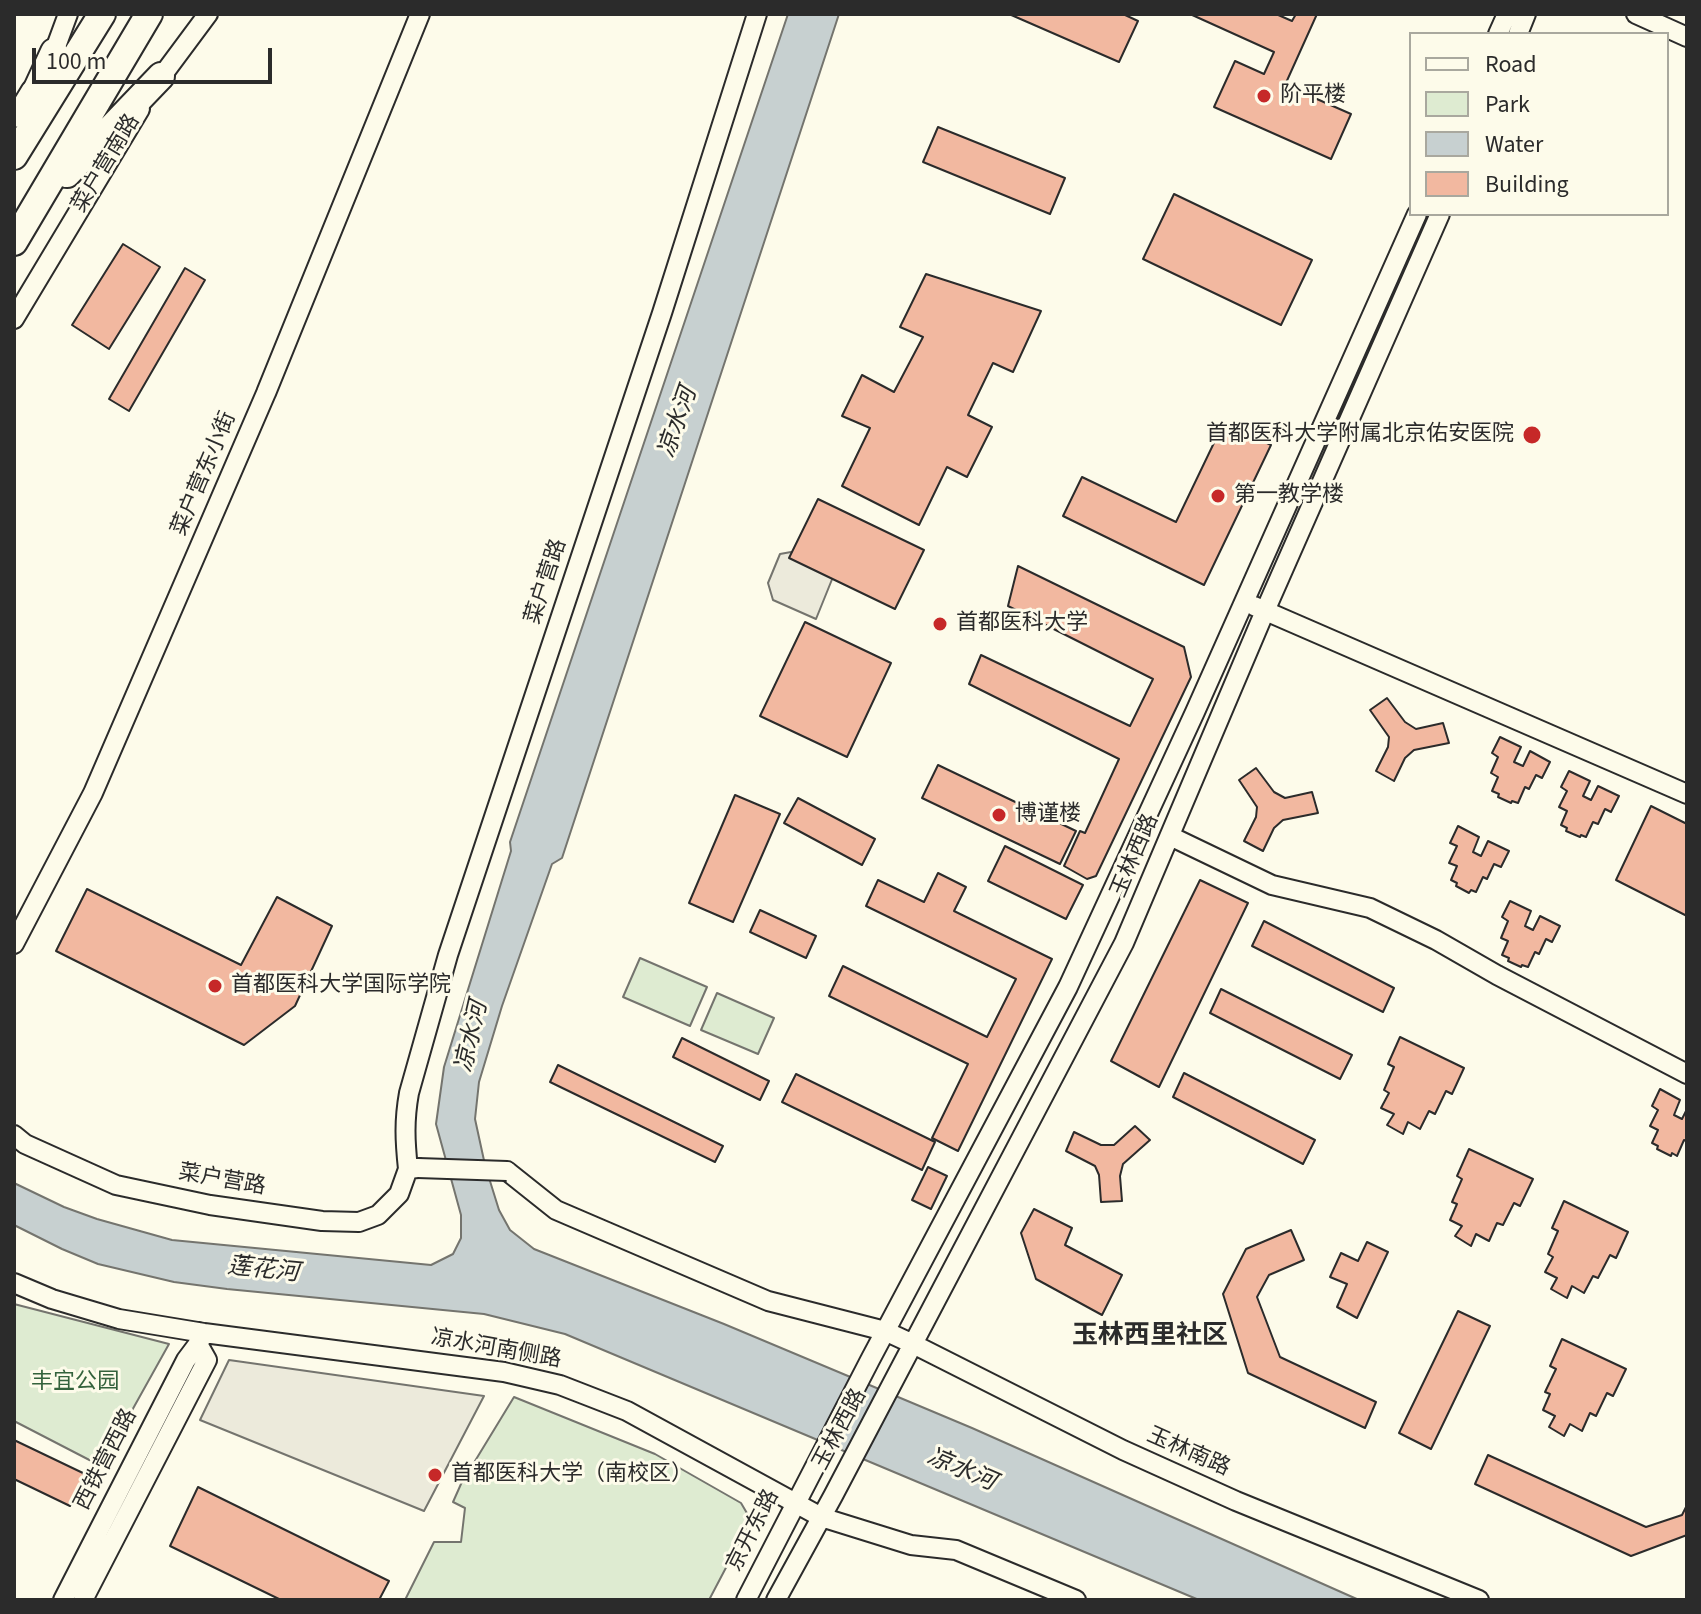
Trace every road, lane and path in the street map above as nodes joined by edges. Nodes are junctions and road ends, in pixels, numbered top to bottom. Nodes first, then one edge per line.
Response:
1 (68, 14) edge
2 (102, 14) edge
3 (149, 14) edge
4 (208, 14) edge
5 (420, 14) edge
6 (757, 14) edge
7 (1636, 14) edge
8 (1687, 37) edge
9 (54, 52) junction
10 (161, 76) junction
11 (14, 118) edge
12 (14, 139) edge
13 (14, 156) edge
14 (34, 208) junction
15 (1416, 216) edge
16 (1439, 216) edge
17 (14, 242) edge
18 (14, 319) edge
19 (1244, 601) junction
20 (1265, 611) junction
21 (1687, 794) edge
22 (1170, 836) junction
23 (14, 944) edge
24 (1687, 1074) edge
25 (14, 1135) edge
26 (413, 1169) junction
27 (14, 1283) edge
28 (885, 1331) junction
29 (200, 1336) junction
30 (913, 1344) junction
31 (805, 1485) joint
32 (795, 1503) junction
33 (821, 1517) junction
34 (63, 1600) edge
35 (83, 1600) edge
36 (746, 1600) edge
37 (776, 1600) edge
38 (1076, 1600) edge
39 (1479, 1600) edge

1 - 9 street
2 - 13 highway
3 - 14 highway, 菜户营南路
4 - 10 street, 菜户营南路
5 - 23 street, 菜户营东小街
6 - 26 street, 菜户营路
7 - 8 street
9 - 11 street
9 - 12 highway
10 - 14 highway
10 - 18 street, 菜户营南路
14 - 17 highway, 菜户营南路
15 - 19 street, 玉林西路
16 - 20 street, 玉林西路
19 - 20 street
19 - 28 street, 玉林西路
20 - 21 street
20 - 22 street, 玉林西路
22 - 24 street
22 - 30 street, 玉林西路
25 - 26 street, 菜户营路
26 - 28 street, 玉林南路, bridge
27 - 29 street, 凉水河南侧路
28 - 30 street, 玉林南路
28 - 31 street, 玉林西路
29 - 32 street, 凉水河南侧路
29 - 34 street, 西铁营西路
29 - 35 street, 西铁营西路
30 - 33 street, 玉林西路
30 - 39 street, 玉林南路
31 - 32 street, 京开东路
32 - 33 street, 凉水河南侧路
32 - 36 street, 京开东路
33 - 37 street
33 - 38 street, 凉水河南侧路

